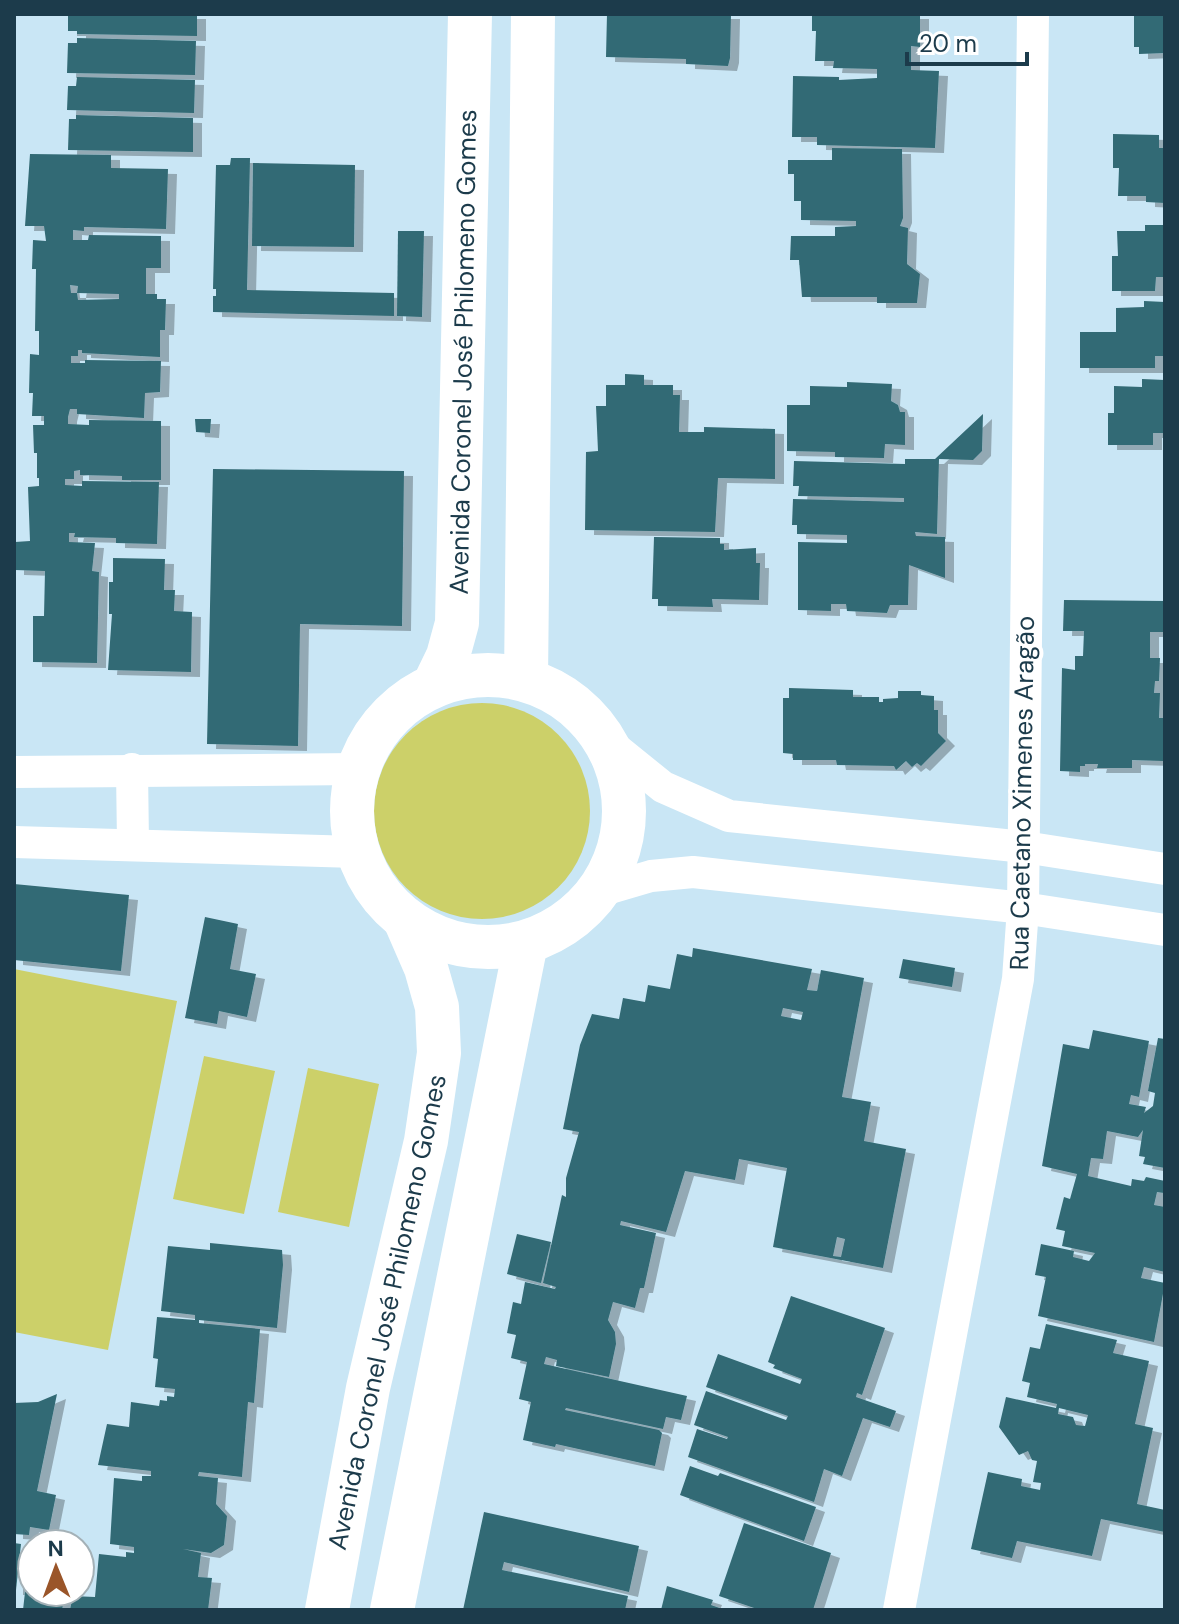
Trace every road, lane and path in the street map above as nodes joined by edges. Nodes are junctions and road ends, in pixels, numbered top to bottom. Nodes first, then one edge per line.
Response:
1 (470, 14) edge
2 (533, 14) edge
3 (1033, 14) edge
4 (468, 101) junction
5 (531, 105) junction
6 (526, 680) junction
7 (434, 685) junction
8 (606, 741) junction
9 (132, 769) junction
10 (357, 769) junction
11 (14, 772) edge
12 (14, 842) edge
13 (133, 844) junction
14 (1024, 847) junction
15 (356, 852) junction
16 (1165, 869) edge
17 (600, 891) junction
18 (1023, 908) junction
19 (406, 922) junction
20 (1165, 930) edge
21 (526, 943) junction
22 (387, 1308) junction
23 (450, 1325) junction
24 (327, 1610) edge
25 (392, 1610) edge
26 (899, 1610) edge

1 - 4 main road, Avenida Coronel José Philomeno Gomes
2 - 5 main road
3 - 14 street, Rua Caetano Ximenes Aragão
4 - 5 main road
4 - 7 main road, Avenida Coronel José Philomeno Gomes
5 - 6 main road
6 - 7 main road
6 - 8 main road
7 - 10 main road
8 - 14 street
8 - 17 main road
9 - 10 street
9 - 11 street
9 - 13 street
10 - 15 main road
12 - 13 street
13 - 15 street
14 - 16 street
14 - 18 street, Rua Caetano Ximenes Aragão
15 - 19 main road
17 - 18 street
17 - 21 main road
18 - 20 street
18 - 26 street, Rua Caetano Ximenes Aragão
19 - 21 main road
19 - 22 main road, Avenida Coronel José Philomeno Gomes
21 - 23 main road
22 - 23 main road
22 - 24 main road, Avenida Coronel José Philomeno Gomes
23 - 25 main road

